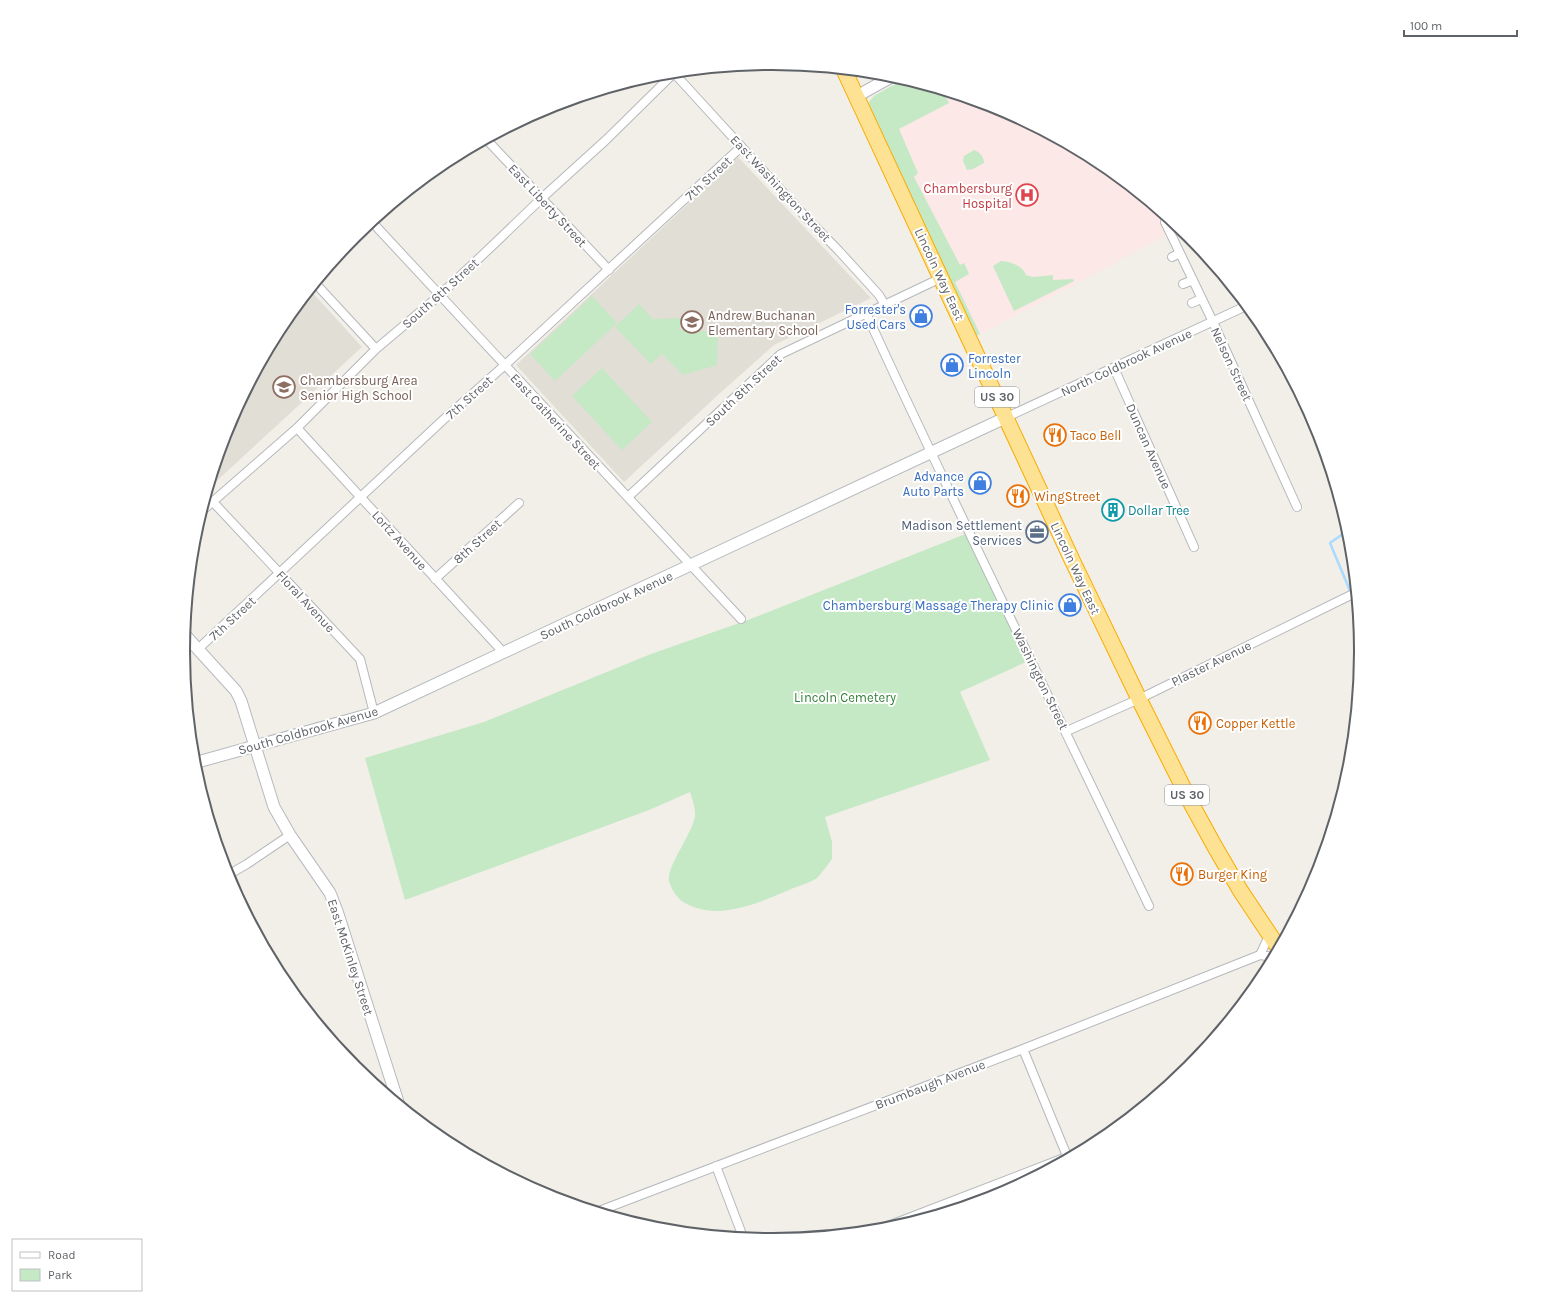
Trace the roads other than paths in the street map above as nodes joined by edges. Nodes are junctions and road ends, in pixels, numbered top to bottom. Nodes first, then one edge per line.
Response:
1 (846, 75) edge
2 (678, 78) edge
3 (667, 80) edge
4 (884, 81) edge
5 (857, 96) junction
6 (490, 143) edge
7 (741, 147) junction
8 (542, 198) junction
9 (1166, 224) edge
10 (376, 226) edge
11 (1180, 253) junction
12 (1172, 257) dead end
13 (609, 270) junction
14 (942, 278) junction
15 (1193, 280) junction
16 (1183, 284) dead end
17 (319, 288) edge
18 (440, 295) junction
19 (1201, 299) junction
20 (1192, 303) dead end
21 (886, 305) junction
22 (1241, 309) edge
23 (866, 313) junction
24 (1213, 322) junction
25 (376, 349) junction
26 (505, 365) junction
27 (1114, 368) junction
28 (1007, 417) junction
29 (297, 428) junction
30 (932, 453) junction
31 (628, 497) junction
32 (362, 498) junction
33 (213, 502) junction
34 (519, 503) dead end
35 (209, 506) edge
36 (1297, 507) dead end
37 (1194, 546) dead end
38 (691, 565) junction
39 (280, 573) junction
40 (435, 579) junction
41 (1351, 595) edge
42 (741, 619) dead end
43 (191, 640) edge
44 (198, 649) junction
45 (503, 652) junction
46 (1139, 699) junction
47 (374, 713) junction
48 (1066, 731) junction
49 (255, 745) junction
50 (201, 761) edge
51 (290, 835) junction
52 (234, 872) edge
53 (1149, 906) dead end
54 (1270, 934) junction
55 (1275, 943) edge
56 (1260, 955) junction
57 (1267, 956) edge
58 (1023, 1049) junction
59 (396, 1094) edge
60 (1066, 1153) edge
61 (716, 1166) junction
62 (1043, 1166) edge
63 (606, 1208) edge
64 (931, 1211) edge
65 (742, 1232) edge

1 - 5 highway, Lincoln Way East / US 30
2 - 7 street, East Washington Street
3 - 8 street, South 6th Street
4 - 5 street
5 - 14 highway, Lincoln Way East / US 30
6 - 8 street, East Liberty Street
7 - 13 street, 7th Street
7 - 21 street, East Washington Street
8 - 13 street, East Liberty Street
8 - 18 street, South 6th Street
9 - 11 street, Nelson Street
10 - 18 street, East Catherine Street
11 - 12 street
11 - 15 street, Nelson Street
13 - 26 street, 7th Street
14 - 21 street, South 8th Street
14 - 28 highway, Lincoln Way East / US 30
15 - 16 street
15 - 19 street, Nelson Street
17 - 25 street
18 - 25 street, South 6th Street
18 - 26 street, East Catherine Street
19 - 20 street
19 - 24 street, Nelson Street
21 - 23 street, South 8th Street
22 - 24 street, North Coldbrook Avenue
23 - 30 street, Washington Street
23 - 31 street, South 8th Street
24 - 27 street, North Coldbrook Avenue
24 - 36 street, Nelson Street
25 - 29 street, South 6th Street
26 - 31 street, East Catherine Street
26 - 32 street, 7th Street
27 - 28 street, North Coldbrook Avenue
27 - 37 street, Duncan Avenue
28 - 30 street, South Coldbrook Avenue
28 - 46 highway, Lincoln Way East / US 30
29 - 32 street, Lortz Avenue
29 - 33 street, South 6th Street
30 - 38 street, South Coldbrook Avenue
30 - 48 street, Washington Street
31 - 38 street, East Catherine Street
32 - 39 street, 7th Street
32 - 40 street, Lortz Avenue
33 - 35 street, South 6th Street
33 - 39 street, Floral Avenue
34 - 40 street, 8th Street
38 - 42 street, East Catherine Street
38 - 45 street, South Coldbrook Avenue
39 - 44 street, 7th Street
39 - 47 street, Floral Avenue
40 - 45 street, Lortz Avenue
41 - 46 street, Plaster Avenue
43 - 44 street, East McKinley Street
44 - 49 street, East McKinley Street
45 - 47 street, South Coldbrook Avenue
46 - 48 street, Plaster Avenue
46 - 54 highway, Lincoln Way East / US 30
47 - 49 street, South Coldbrook Avenue
48 - 53 street, Washington Street
49 - 50 street, South Coldbrook Avenue
49 - 51 street, East McKinley Street
51 - 52 street
51 - 59 street, East McKinley Street
54 - 55 highway, Lincoln Way East / US 30
54 - 56 street
56 - 57 street
56 - 58 street, Brumbaugh Avenue
58 - 60 street
58 - 61 street, Brumbaugh Avenue
61 - 63 street, Brumbaugh Avenue
61 - 65 street
62 - 64 street

